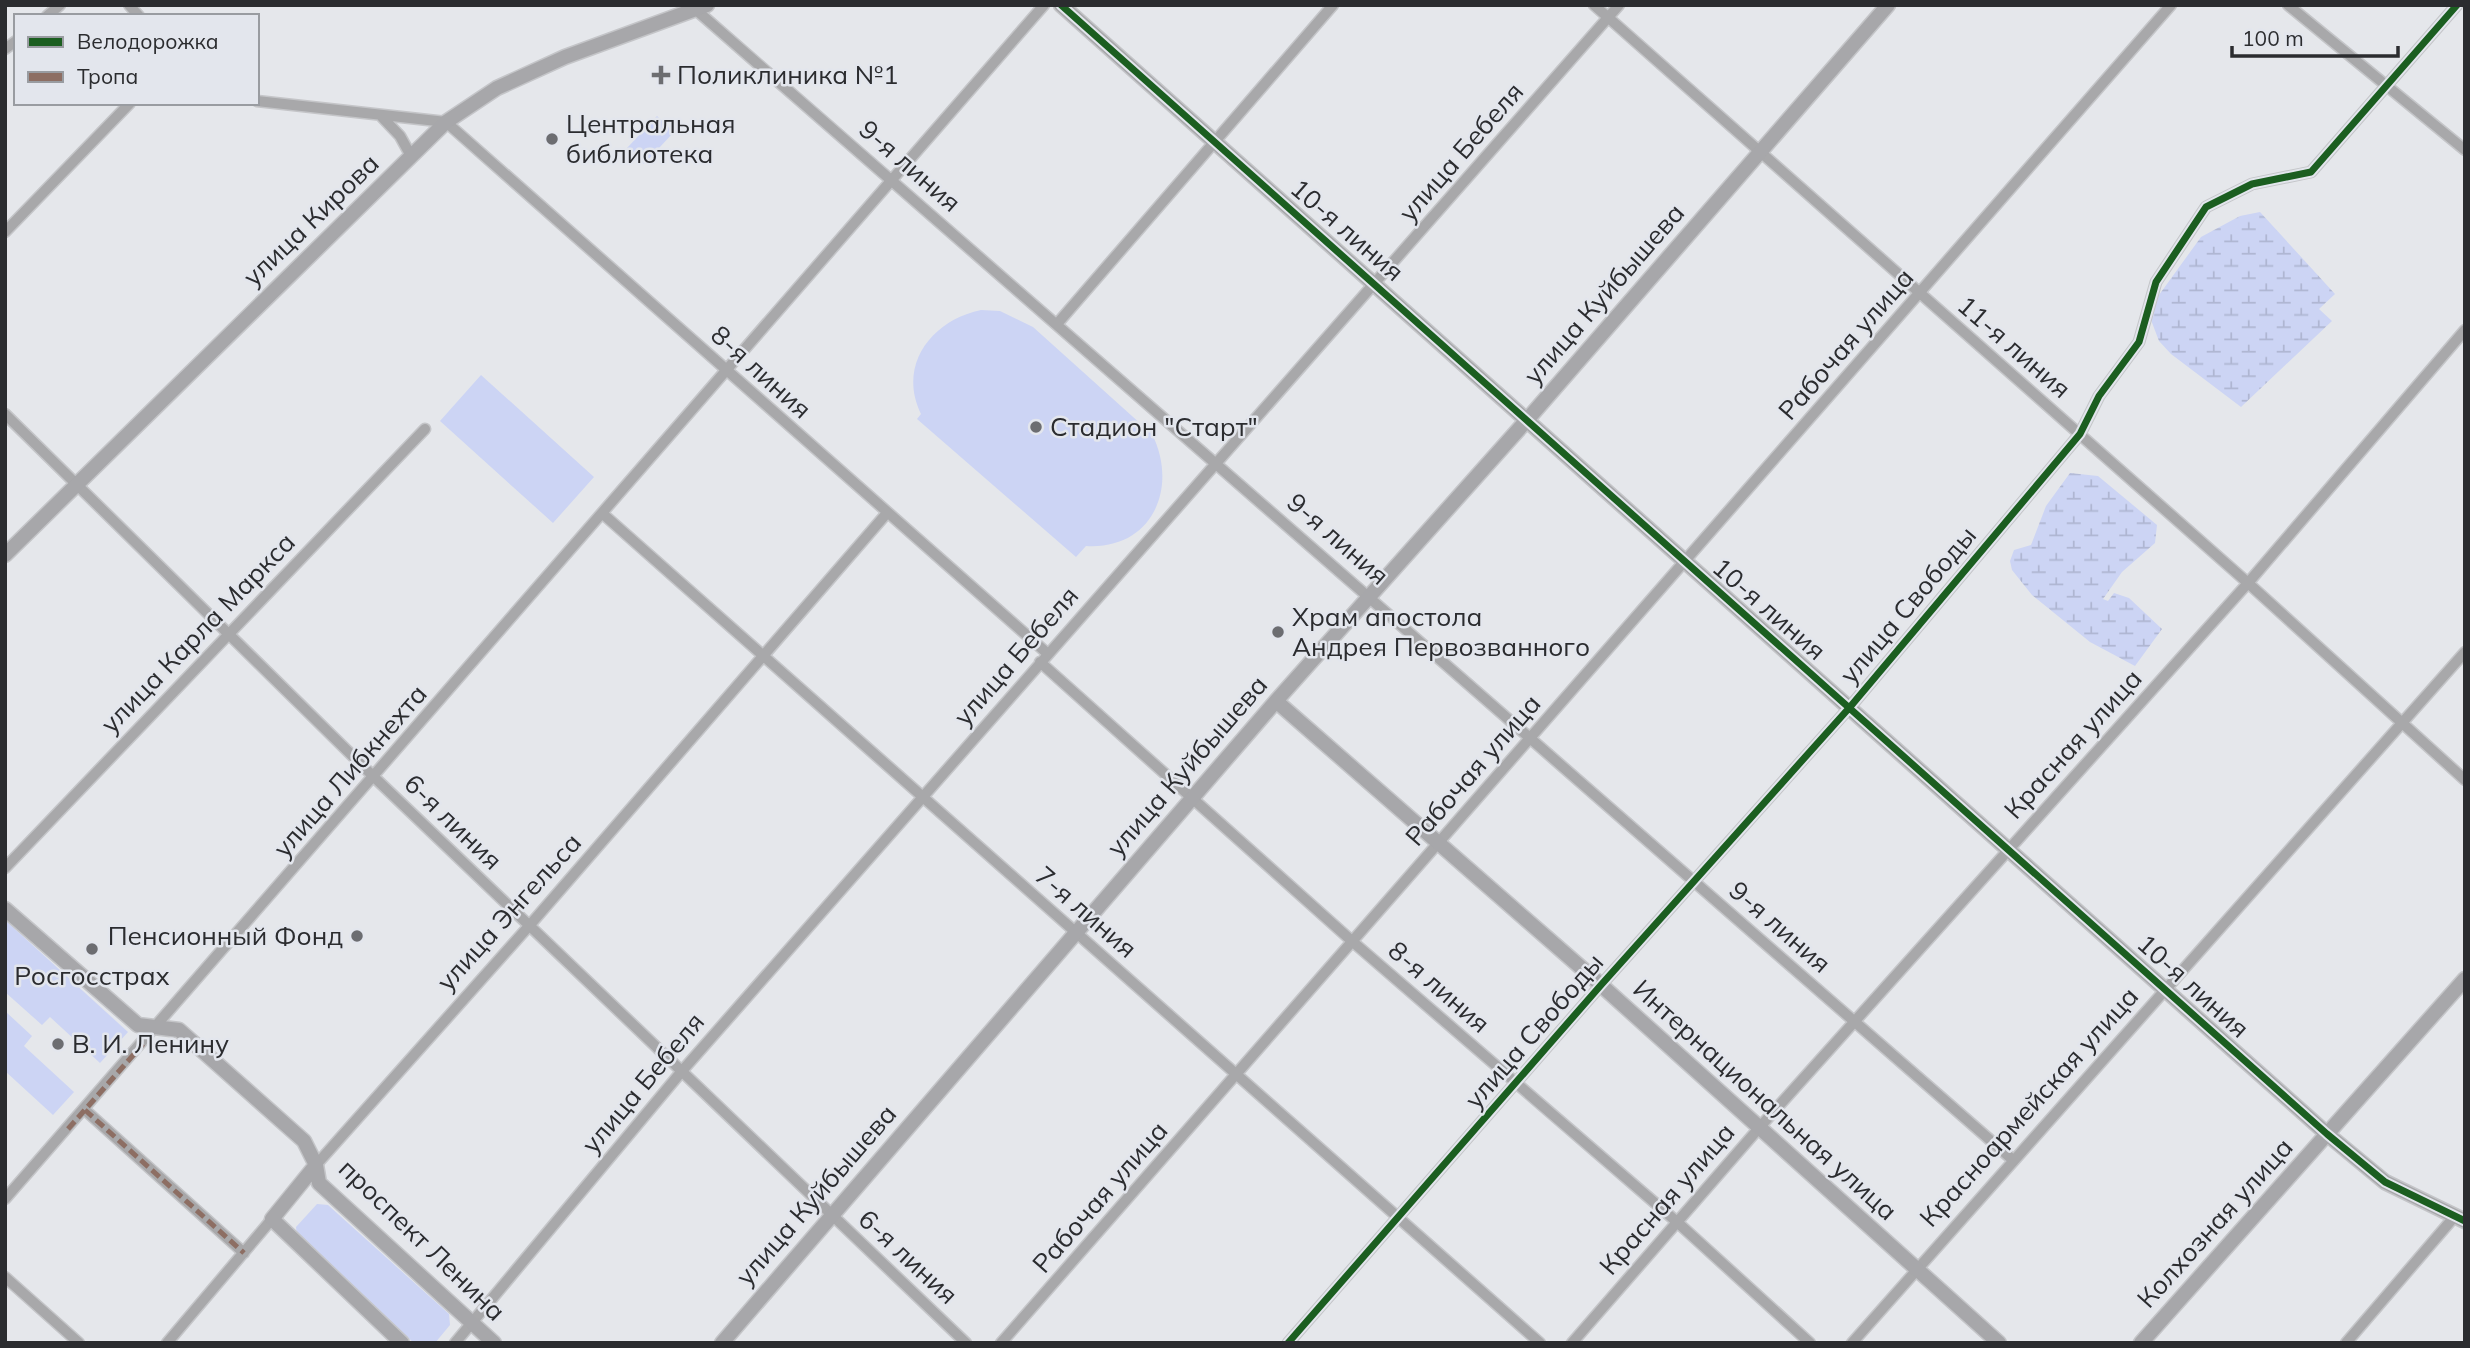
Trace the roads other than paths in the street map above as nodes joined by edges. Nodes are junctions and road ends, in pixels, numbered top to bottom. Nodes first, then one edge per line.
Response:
1 (1044, 5) edge
2 (1061, 5) edge
3 (1333, 5) edge
4 (1594, 5) edge
5 (1619, 5) edge
6 (1888, 5) edge
7 (2171, 5) edge
8 (2288, 5) edge
9 (2457, 5) edge
10 (701, 7) edge
11 (1608, 17) junction
12 (2388, 86) junction
13 (259, 101) edge
14 (128, 105) edge
15 (382, 117) junction
16 (446, 122) junction
17 (1215, 142) junction
18 (2465, 150) edge
19 (1759, 153) junction
20 (411, 156) junction
21 (896, 177) junction
22 (5, 232) edge
23 (1376, 283) junction
24 (1919, 295) junction
25 (1057, 324) junction
26 (2465, 330) edge
27 (727, 372) junction
28 (5, 414) edge
29 (1527, 419) junction
30 (425, 429) dead end
31 (2080, 435) junction
32 (1216, 463) junction
33 (76, 485) junction
34 (887, 513) junction
35 (603, 514) junction
36 (5, 555) edge
37 (1685, 564) junction
38 (2248, 583) junction
39 (1369, 597) junction
40 (228, 634) junction
41 (2465, 652) edge
42 (765, 657) junction
43 (1044, 658) junction
44 (1276, 701) junction
45 (1850, 707) junction
46 (2400, 722) junction
47 (1531, 739) junction
48 (375, 778) junction
49 (2465, 780) edge
50 (923, 798) junction
51 (1192, 798) junction
52 (1440, 842) junction
53 (2009, 849) junction
54 (5, 869) edge
55 (1694, 881) junction
56 (5, 909) edge
57 (529, 926) junction
58 (1076, 932) junction
59 (1353, 942) junction
60 (2465, 979) edge
61 (1601, 985) junction
62 (2165, 990) junction
63 (1854, 1022) junction
64 (156, 1028) junction
65 (682, 1071) junction
66 (1237, 1075) junction
67 (1516, 1083) junction
68 (85, 1110) junction
69 (1759, 1128) junction
70 (2327, 1134) junction
71 (2012, 1160) junction
72 (316, 1165) junction
73 (5, 1199) edge
74 (831, 1215) junction
75 (1400, 1218) junction
76 (272, 1219) junction
77 (2460, 1219) edge
78 (1677, 1222) junction
79 (244, 1253) junction
80 (1916, 1268) junction
81 (5, 1277) edge
82 (472, 1322) junction
83 (79, 1343) edge
84 (167, 1343) edge
85 (402, 1343) edge
86 (456, 1343) edge
87 (494, 1343) edge
88 (722, 1343) edge
89 (966, 1343) edge
90 (1001, 1343) edge
91 (1288, 1343) edge
92 (1540, 1343) edge
93 (1572, 1343) edge
94 (1810, 1343) edge
95 (1852, 1343) edge
96 (1999, 1343) edge
97 (2141, 1343) edge
98 (2346, 1343) edge

1 - 21 street
2 - 17 street, 10-я линия
3 - 17 street
4 - 11 street, 11-я линия
5 - 11 street, улица Бебеля
6 - 19 street, улица Куйбышева
7 - 24 street, Рабочая улица
8 - 12 street
9 - 12 street, улица Свободы
10 - 16 street, улица Кирова
10 - 21 street, 9-я линия
11 - 19 street, 11-я линия
11 - 23 street, улица Бебеля
12 - 18 street
12 - 31 street, улица Свободы
13 - 15 street
14 - 22 street
15 - 16 street
15 - 20 street
16 - 20 street, улица Кирова
16 - 27 street, 8-я линия
17 - 23 street, 10-я линия
17 - 25 street
19 - 24 street, 11-я линия
19 - 29 street, улица Куйбышева
20 - 33 street, улица Кирова
21 - 25 street, 9-я линия
21 - 27 street, улица Либкнехта
23 - 29 street, 10-я линия
23 - 32 street, улица Бебеля
24 - 31 street, 11-я линия
24 - 37 street, Рабочая улица
25 - 32 street, 9-я линия
26 - 38 street, Красная улица
27 - 34 street, 8-я линия
27 - 35 street, улица Либкнехта
28 - 33 street, 6-я линия
29 - 37 street, 10-я линия
29 - 39 street, улица Куйбышева
30 - 40 street, улица Карла Маркса
31 - 38 street, 11-я линия
31 - 45 street, улица Свободы
32 - 39 street, 9-я линия
32 - 43 street, улица Бебеля
33 - 36 street, улица Кирова
33 - 40 street, 6-я линия
34 - 42 street, улица Энгельса
34 - 43 street, 8-я линия
35 - 42 street, 7-я линия
35 - 48 street, улица Либкнехта
37 - 45 street, 10-я линия
37 - 47 street, Рабочая улица
38 - 46 street, 11-я линия
38 - 53 street, Красная улица
39 - 44 street, улица Куйбышева
39 - 47 street, 9-я линия
40 - 48 street, 6-я линия
40 - 54 street, улица Карла Маркса
41 - 46 street, Красноармейская улица
42 - 50 street, 7-я линия
42 - 57 street, улица Энгельса
43 - 50 street, улица Бебеля
43 - 51 street, 8-я линия
44 - 51 street, улица Куйбышева
44 - 52 street, Интернациональная улица
45 - 53 street, 10-я линия
45 - 55 street, улица Свободы
46 - 49 street, 11-я линия
46 - 62 street, Красноармейская улица
47 - 52 street, Рабочая улица
47 - 55 street, 9-я линия
48 - 57 street, 6-я линия
48 - 64 street, улица Либкнехта
50 - 58 street, 7-я линия
50 - 65 street, улица Бебеля
51 - 58 street, улица Куйбышева
51 - 59 street, 8-я линия
52 - 59 street, Рабочая улица
52 - 61 street, Интернациональная улица
53 - 62 street, 10-я линия
53 - 63 street, Красная улица
55 - 61 street, улица Свободы
55 - 63 street, 9-я линия
56 - 64 street, проспект Ленина
57 - 65 street, 6-я линия
57 - 72 street, улица Энгельса
58 - 66 street, 7-я линия
58 - 74 street, улица Куйбышева
59 - 66 street, Рабочая улица
59 - 67 street, 8-я линия
60 - 70 street, Колхозная улица
61 - 67 street, улица Свободы
61 - 69 street, Интернациональная улица
62 - 70 street, 10-я линия
62 - 71 street, Красноармейская улица
63 - 69 street, Красная улица
63 - 71 street, 9-я линия
64 - 68 street, улица Либкнехта
64 - 72 street, проспект Ленина
65 - 74 street, 6-я линия
65 - 82 street, улица Бебеля
66 - 75 street, 7-я линия
66 - 90 street, Рабочая улица
67 - 75 street, улица Свободы
67 - 78 street, 8-я линия
68 - 73 street, улица Либкнехта
68 - 79 street
69 - 78 street, Красная улица
69 - 80 street, Интернациональная улица
70 - 77 street, 10-я линия
70 - 97 street, Колхозная улица
71 - 80 street, Красноармейская улица
72 - 76 street, улица Энгельса
72 - 82 street, проспект Ленина
74 - 88 street, улица Куйбышева
74 - 89 street, 6-я линия
75 - 91 street, улица Свободы
75 - 92 street, 7-я линия
76 - 79 street, улица Энгельса
76 - 85 street
77 - 98 street
78 - 93 street, Красная улица
78 - 94 street, 8-я линия
79 - 84 street, улица Энгельса
80 - 95 street, Красноармейская улица
80 - 96 street, Интернациональная улица
81 - 83 street
82 - 86 street, улица Бебеля
82 - 87 street, проспект Ленина

